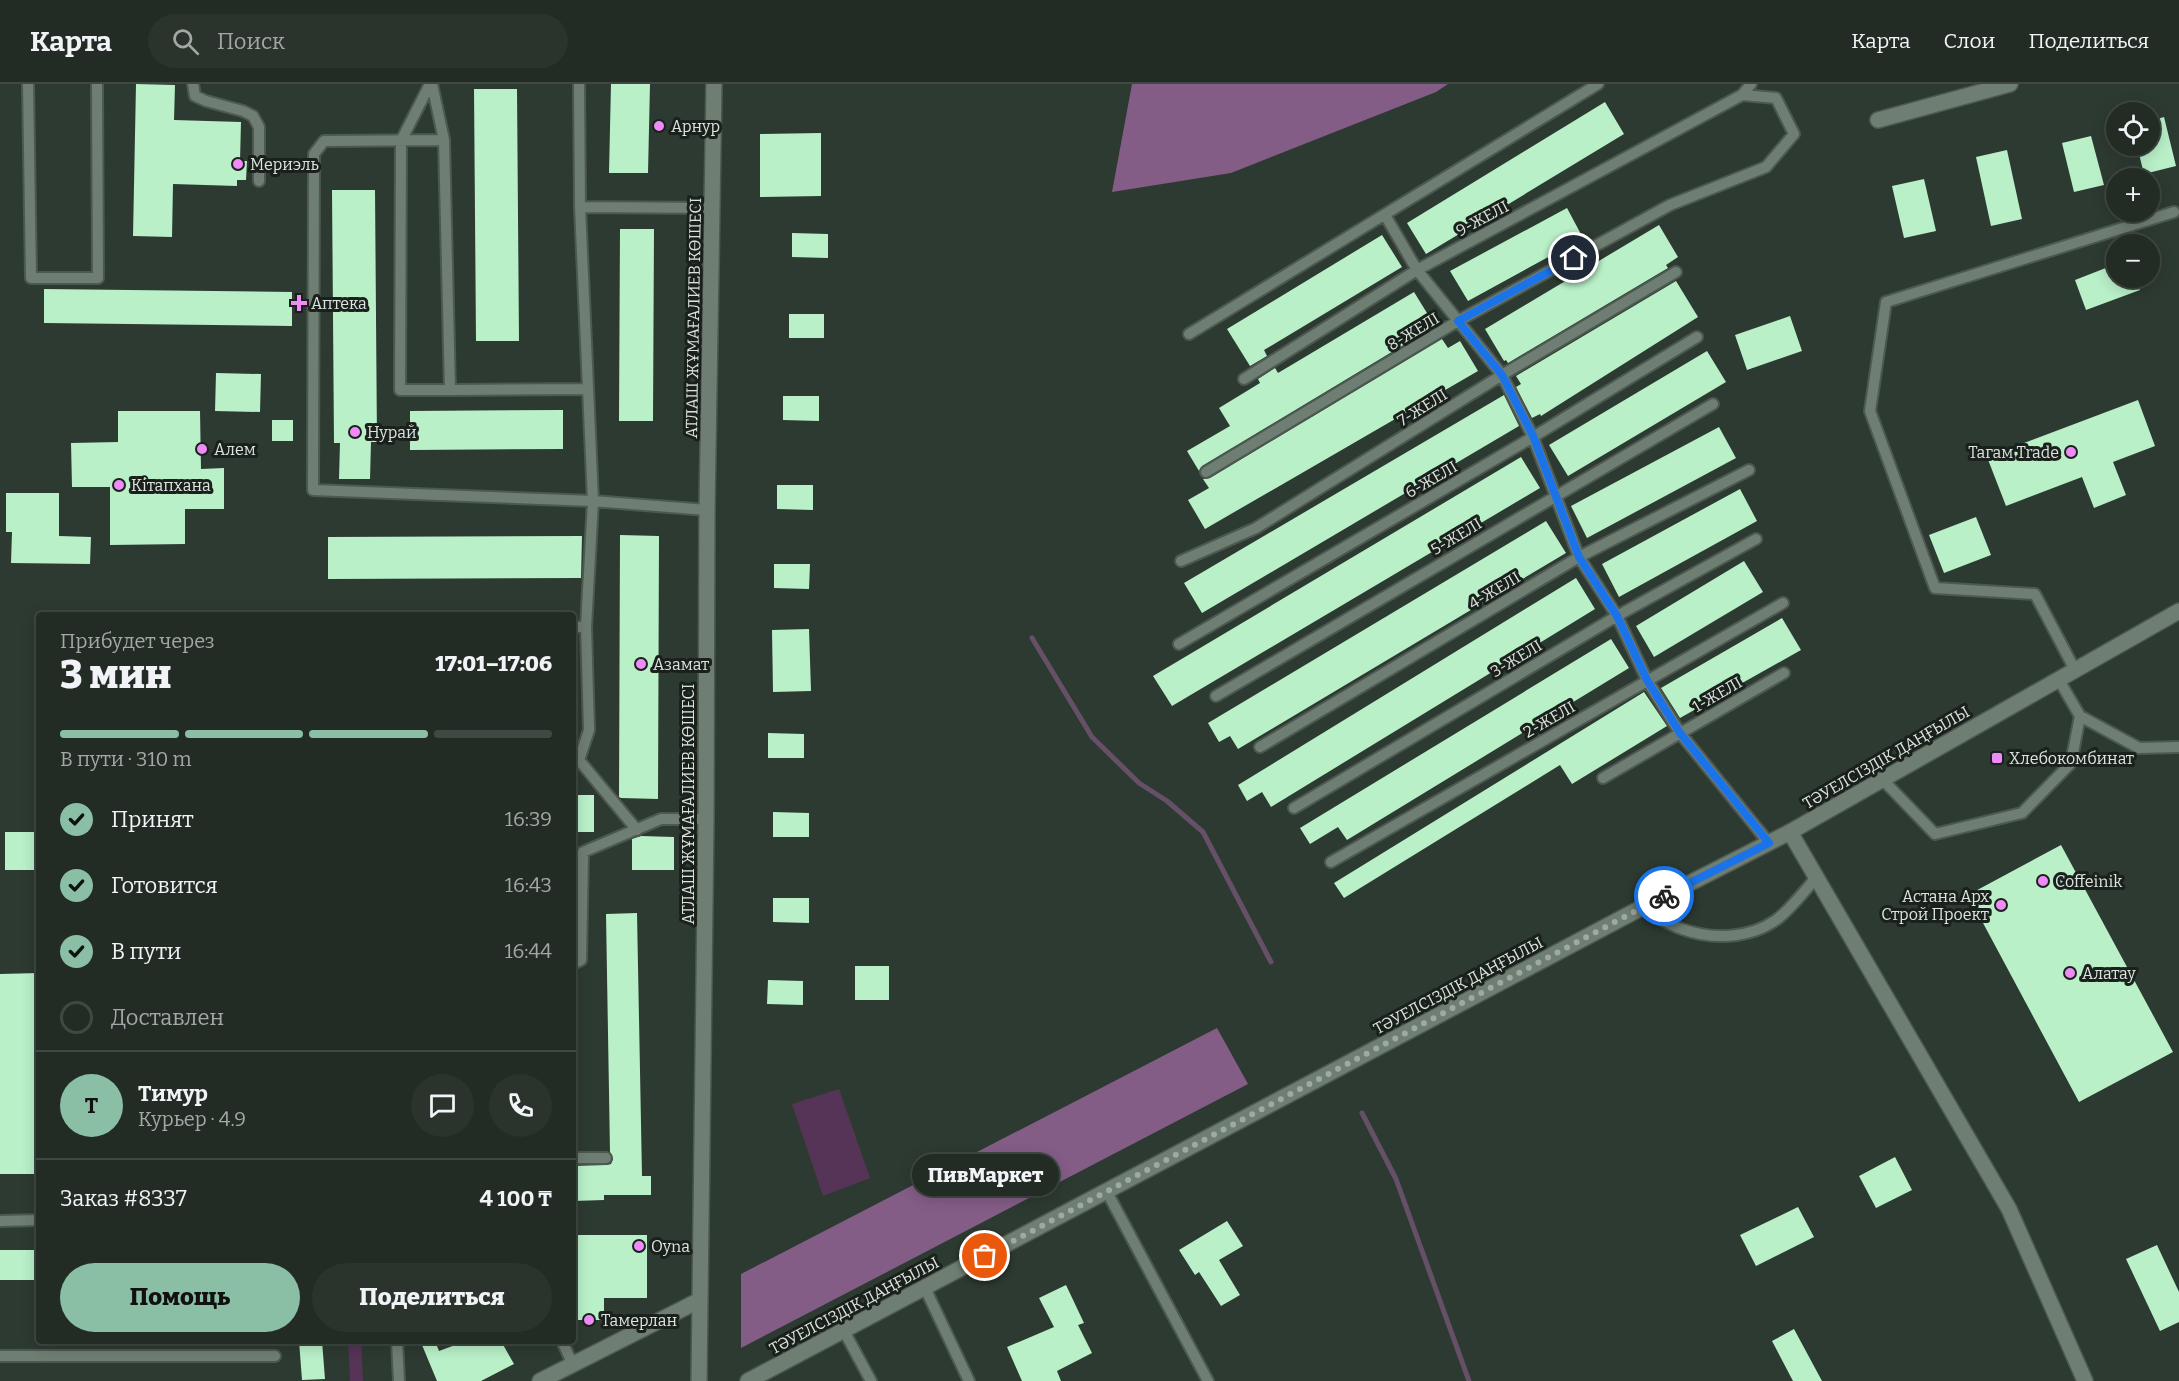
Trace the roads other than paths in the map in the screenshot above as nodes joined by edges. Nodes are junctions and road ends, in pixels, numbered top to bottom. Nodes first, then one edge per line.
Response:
1 (28, 84) edge
2 (97, 84) edge
3 (193, 84) edge
4 (431, 84) edge
5 (579, 84) edge
6 (714, 84) edge
7 (1598, 84) edge
8 (1750, 84) edge
9 (2010, 84) edge
10 (1742, 95) junction
11 (1878, 120) dead end
12 (444, 140) junction
13 (400, 141) junction
14 (259, 180) dead end
15 (580, 207) junction
16 (713, 208) junction
17 (2174, 212) dead end
18 (1385, 214) junction
19 (1417, 270) junction
20 (1676, 272) dead end
21 (1458, 321) junction
22 (1189, 334) dead end
23 (1697, 337) dead end
24 (1502, 375) junction
25 (1244, 379) dead end
26 (588, 389) junction
27 (450, 390) junction
28 (1713, 404) dead end
29 (1533, 436) junction
30 (1749, 470) dead end
31 (1206, 472) dead end
32 (1554, 496) junction
33 (593, 501) junction
34 (707, 510) junction
35 (1756, 539) dead end
36 (1579, 557) junction
37 (1180, 561) dead end
38 (1783, 603) dead end
39 (2179, 611) edge
40 (1617, 616) junction
41 (576, 627) edge
42 (586, 627) junction
43 (1179, 644) dead end
44 (2075, 670) junction
45 (1784, 673) dead end
46 (1647, 680) junction
47 (2059, 680) junction
48 (1216, 696) dead end
49 (2080, 716) junction
50 (1680, 733) junction
51 (1260, 747) dead end
52 (2179, 747) edge
53 (576, 761) edge
54 (1603, 777) dead end
55 (1883, 780) junction
56 (1294, 808) dead end
57 (706, 819) junction
58 (637, 830) junction
59 (1790, 832) junction
60 (1769, 843) junction
61 (1331, 862) dead end
62 (1817, 877) junction
63 (1641, 908) junction
64 (576, 962) edge
65 (576, 1158) edge
66 (606, 1158) dead end
67 (1107, 1192) junction
68 (36, 1220) edge
69 (0, 1221) edge
70 (925, 1288) junction
71 (700, 1300) junction
72 (844, 1331) junction
73 (397, 1344) edge
74 (563, 1344) edge
75 (0, 1356) edge
76 (275, 1356) dead end
77 (573, 1365) junction
78 (399, 1381) edge
79 (540, 1381) edge
80 (699, 1381) edge
81 (748, 1381) edge
82 (871, 1381) edge
83 (969, 1381) edge
84 (1208, 1381) edge
85 (2085, 1381) edge

1 - 2 lane
3 - 14 lane
4 - 12 lane
4 - 13 lane
5 - 15 lane
6 - 16 street, АТЛАШ ЖҰМАҒАЛИЕВ КӨШЕСІ
7 - 18 lane
8 - 10 lane
9 - 11 street
10 - 19 lane, 9-ЖЕЛІ
10 - 21 lane, 8-ЖЕЛІ
12 - 13 lane
12 - 27 lane
13 - 27 lane
13 - 33 lane
15 - 16 lane
15 - 26 lane
16 - 34 street, АТЛАШ ЖҰМАҒАЛИЕВ КӨШЕСІ
17 - 44 lane
18 - 19 lane
18 - 22 lane
19 - 21 lane
19 - 25 lane, 9-ЖЕЛІ
20 - 24 lane, 7-ЖЕЛІ
21 - 24 lane
21 - 31 lane, 8-ЖЕЛІ
23 - 29 lane, 6-ЖЕЛІ
24 - 29 lane
24 - 37 lane, 7-ЖЕЛІ
26 - 27 lane
26 - 33 lane
28 - 32 lane, 5-ЖЕЛІ
29 - 32 lane
29 - 43 lane, 6-ЖЕЛІ
30 - 36 lane, 4-ЖЕЛІ
32 - 36 lane
32 - 48 lane, 5-ЖЕЛІ
33 - 34 lane
33 - 42 lane
34 - 57 street, АТЛАШ ЖҰМАҒАЛИЕВ КӨШЕСІ
35 - 40 lane, 3-ЖЕЛІ
36 - 40 lane
36 - 51 lane, 4-ЖЕЛІ
38 - 46 lane, 2-ЖЕЛІ
39 - 44 street, ТӘУЕЛСІЗДІК ДАҢҒЫЛЫ
40 - 46 lane
40 - 56 lane, 3-ЖЕЛІ
41 - 42 lane
42 - 53 lane
44 - 47 street, ТӘУЕЛСІЗДІК ДАҢҒЫЛЫ
45 - 50 lane, 1-ЖЕЛІ
46 - 50 lane
46 - 61 lane, 2-ЖЕЛІ
47 - 49 lane
47 - 55 street, ТӘУЕЛСІЗДІК ДАҢҒЫЛЫ
49 - 52 lane
49 - 55 lane
50 - 54 lane, 1-ЖЕЛІ
50 - 60 lane
53 - 58 lane
55 - 59 street, ТӘУЕЛСІЗДІК ДАҢҒЫЛЫ
57 - 58 lane
57 - 71 street, АТЛАШ ЖҰМАҒАЛИЕВ КӨШЕСІ
58 - 64 lane
59 - 60 street, ТӘУЕЛСІЗДІК ДАҢҒЫЛЫ
59 - 62 street
60 - 63 street, ТӘУЕЛСІЗДІК ДАҢҒЫЛЫ
62 - 63 lane
62 - 85 street
63 - 67 street, ТӘУЕЛСІЗДІК ДАҢҒЫЛЫ
65 - 66 lane
67 - 70 street, ТӘУЕЛСІЗДІК ДАҢҒЫЛЫ
67 - 84 lane
68 - 69 lane
70 - 72 street, ТӘУЕЛСІЗДІК ДАҢҒЫЛЫ
70 - 83 lane
71 - 77 street
71 - 80 street, АТЛАШ ЖҰМАҒАЛИЕВ КӨШЕСІ
72 - 81 street, ТӘУЕЛСІЗДІК ДАҢҒЫЛЫ
72 - 82 lane
73 - 78 lane
74 - 77 lane
75 - 76 lane
77 - 79 street

